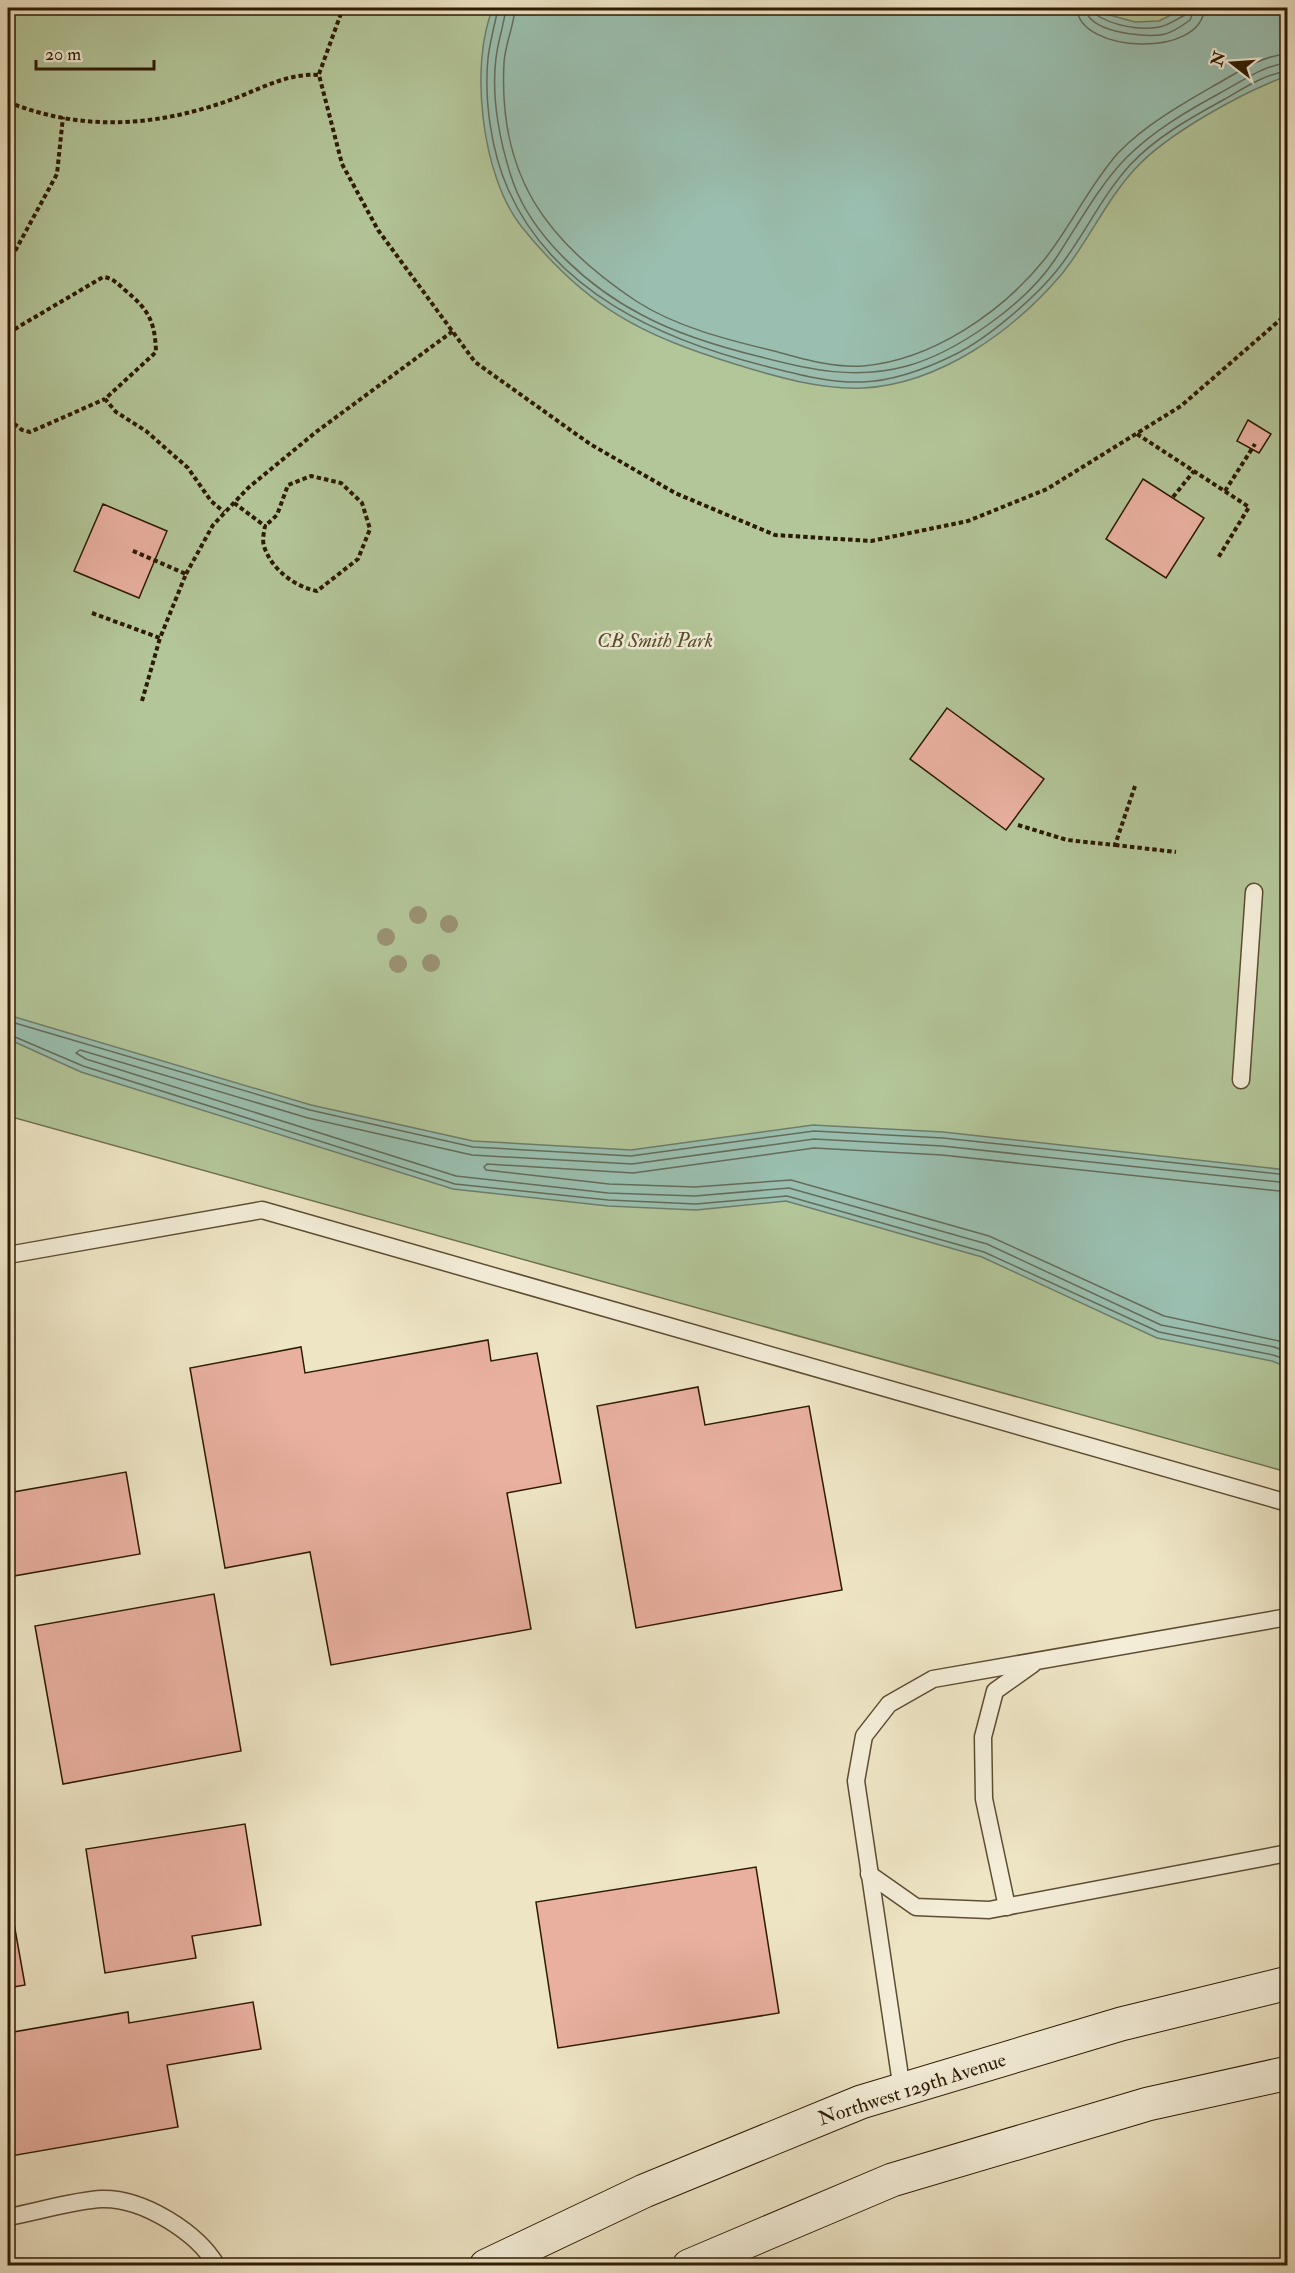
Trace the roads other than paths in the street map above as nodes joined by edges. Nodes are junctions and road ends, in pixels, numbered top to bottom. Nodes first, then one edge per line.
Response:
1 (1254, 892) dead end
2 (1241, 1080) dead end
3 (8, 1255) edge
4 (1287, 1503) edge
5 (1287, 1617) edge
6 (1038, 1661) junction
7 (1287, 1853) edge
8 (869, 1874) junction
9 (1007, 1907) junction
10 (1287, 1983) edge
11 (1287, 2073) edge
12 (902, 2090) junction
13 (8, 2217) edge
14 (217, 2265) edge
15 (486, 2265) edge
16 (689, 2265) edge

1 - 2 lane
3 - 4 lane
5 - 6 lane
6 - 8 lane
6 - 9 lane
7 - 9 lane
8 - 9 lane
8 - 12 lane
10 - 12 street, Northwest 129th Avenue
11 - 16 street
12 - 15 street, Northwest 129th Avenue
13 - 14 lane

